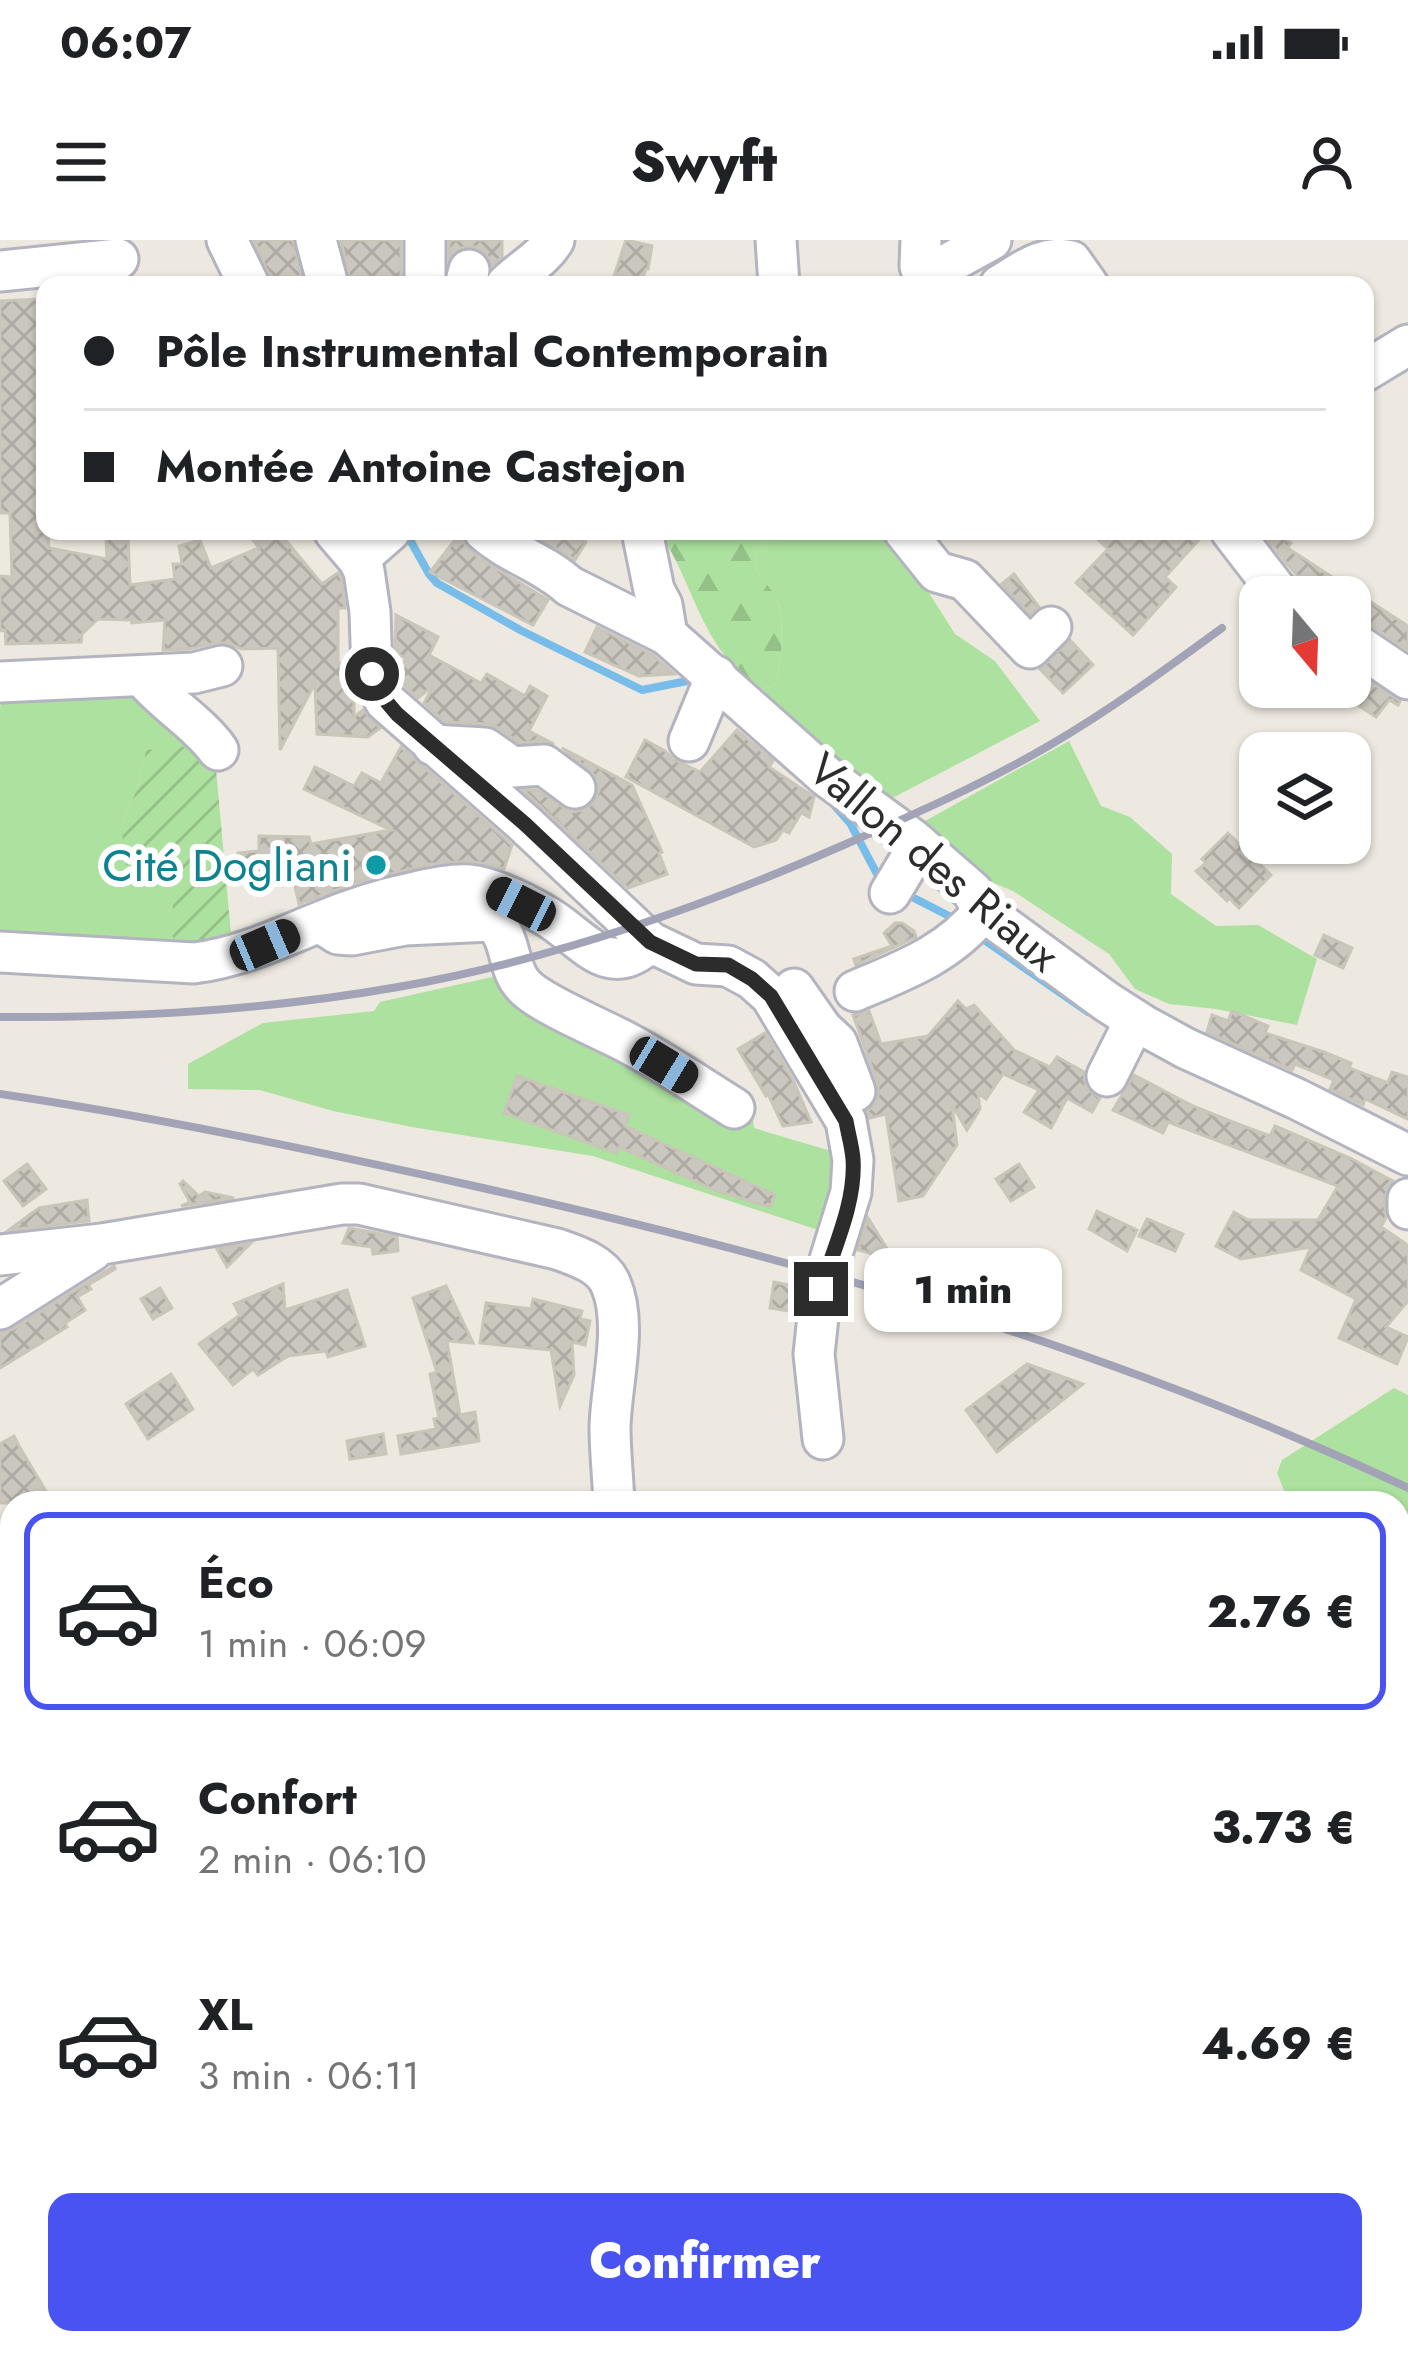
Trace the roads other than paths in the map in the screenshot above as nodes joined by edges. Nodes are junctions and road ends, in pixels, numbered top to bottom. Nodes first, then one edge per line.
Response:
1 (227, 240) edge
2 (316, 240) edge
3 (425, 240) edge
4 (776, 240) edge
5 (921, 240) edge
6 (991, 240) edge
7 (1016, 240) edge
8 (548, 244) edge
9 (118, 267) edge
10 (0, 271) edge
11 (245, 276) edge
12 (326, 276) edge
13 (425, 276) edge
14 (515, 276) edge
15 (778, 276) edge
16 (924, 276) edge
17 (936, 276) edge
18 (990, 276) edge
19 (1015, 276) edge
20 (1082, 276) edge
21 (1408, 345) edge
22 (1374, 366) edge
23 (494, 540) edge
24 (644, 540) edge
25 (911, 540) edge
26 (1238, 540) edge
27 (346, 545) edge
28 (1266, 576) edge
29 (1052, 627) dead end
30 (667, 634) junction
31 (1371, 654) edge
32 (222, 666) dead end
33 (143, 676) junction
34 (1408, 679) edge
35 (0, 682) edge
36 (433, 745) junction
37 (218, 750) dead end
38 (575, 788) dead end
39 (322, 921) junction
40 (974, 923) junction
41 (650, 942) junction
42 (0, 952) edge
43 (854, 992) dead end
44 (851, 1106) junction
45 (734, 1108) dead end
46 (1408, 1155) edge
47 (1408, 1199) edge
48 (877, 1204) dead end
49 (1408, 1209) edge
50 (102, 1244) junction
51 (0, 1255) edge
52 (0, 1309) edge
53 (823, 1439) dead end
54 (613, 1491) edge

1 - 11 street
2 - 12 street
3 - 13 street
4 - 15 street
5 - 16 street
6 - 17 street
7 - 18 street
8 - 14 street
9 - 10 street
19 - 20 street
21 - 22 street
23 - 30 street, Vallon des Riaux
24 - 30 street
25 - 29 street
26 - 28 street
27 - 36 street
30 - 40 street, Vallon des Riaux
31 - 34 street
32 - 33 street
33 - 35 street
33 - 37 street
36 - 38 street
36 - 41 street
39 - 41 street
39 - 42 street
39 - 45 street
40 - 43 street
40 - 46 street, Vallon des Riaux
41 - 44 street
44 - 48 street
44 - 53 street
47 - 49 street
50 - 51 street
50 - 52 street
50 - 54 street

